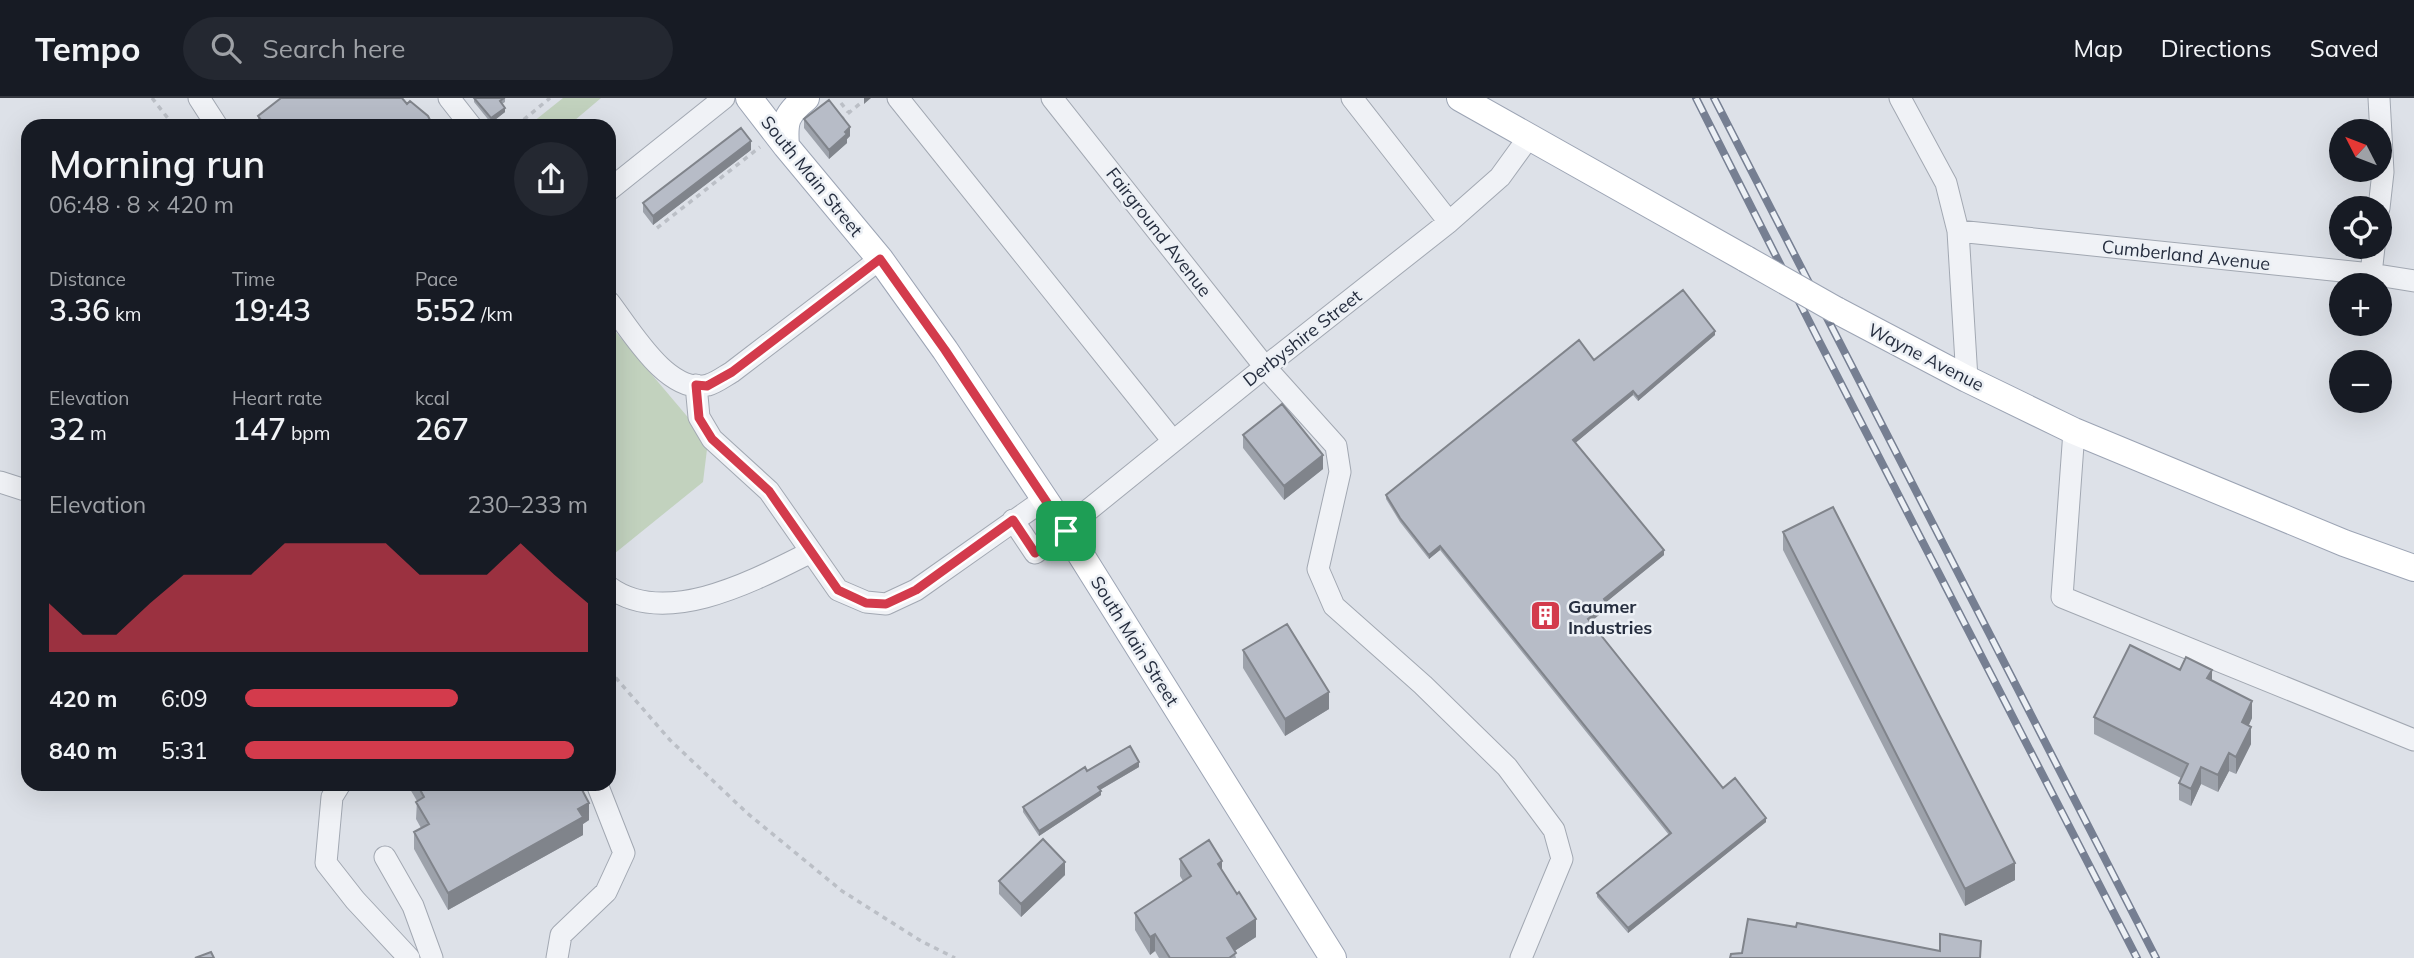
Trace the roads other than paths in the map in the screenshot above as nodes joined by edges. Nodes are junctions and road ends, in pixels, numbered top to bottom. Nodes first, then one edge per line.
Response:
1 (198, 98) edge
2 (449, 98) edge
3 (724, 98) edge
4 (898, 98) edge
5 (1052, 98) edge
6 (1352, 98) edge
7 (1460, 98) edge
8 (1900, 98) edge
9 (2379, 98) edge
10 (799, 103) edge
11 (753, 104) edge
12 (696, 106) edge
13 (212, 119) edge
14 (466, 119) edge
15 (1529, 136) junction
16 (775, 145) junction
17 (616, 183) edge
18 (2380, 196) edge
19 (1449, 222) junction
20 (1958, 231) junction
21 (880, 259) junction
22 (2361, 273) edge
23 (2392, 277) edge
24 (2414, 281) edge
25 (616, 311) edge
26 (1265, 367) junction
27 (1967, 379) junction
28 (696, 385) junction
29 (2074, 431) junction
30 (1173, 441) junction
31 (0, 482) edge
32 (21, 489) edge
33 (1045, 499) junction
34 (1013, 520) junction
35 (1066, 531) junction
36 (811, 552) junction
37 (2414, 568) edge
38 (616, 591) edge
39 (2414, 740) edge
40 (336, 791) edge
41 (600, 791) edge
42 (385, 857) dead end
43 (410, 958) edge
44 (432, 958) edge
45 (558, 958) edge
46 (1333, 958) edge
47 (1521, 958) edge

1 - 13 street
2 - 14 street
3 - 12 street
4 - 30 street
5 - 26 street, Fairground Avenue
6 - 19 street
7 - 15 main road, Wayne Avenue
8 - 20 street
9 - 18 street
10 - 11 main road
10 - 16 main road
11 - 16 main road, South Main Street
12 - 17 street
15 - 19 street, Derbyshire Street
15 - 27 main road, Wayne Avenue, bridge
16 - 21 main road, South Main Street
19 - 26 street, Derbyshire Street
20 - 22 street, Cumberland Avenue
20 - 27 street
21 - 28 street
21 - 33 main road, South Main Street
23 - 24 street, Cumberland Avenue
25 - 28 street
26 - 30 street, Derbyshire Street
26 - 47 street, Fairground Avenue
27 - 29 main road, Wayne Avenue
28 - 36 street
29 - 37 main road, Wayne Avenue
29 - 39 street
30 - 35 street, Derbyshire Street
31 - 32 street
33 - 34 street
33 - 35 main road, South Main Street
34 - 35 street, Derbyshire Street
34 - 36 street
35 - 46 main road, South Main Street
36 - 38 street
40 - 43 street
41 - 45 street
42 - 44 street

